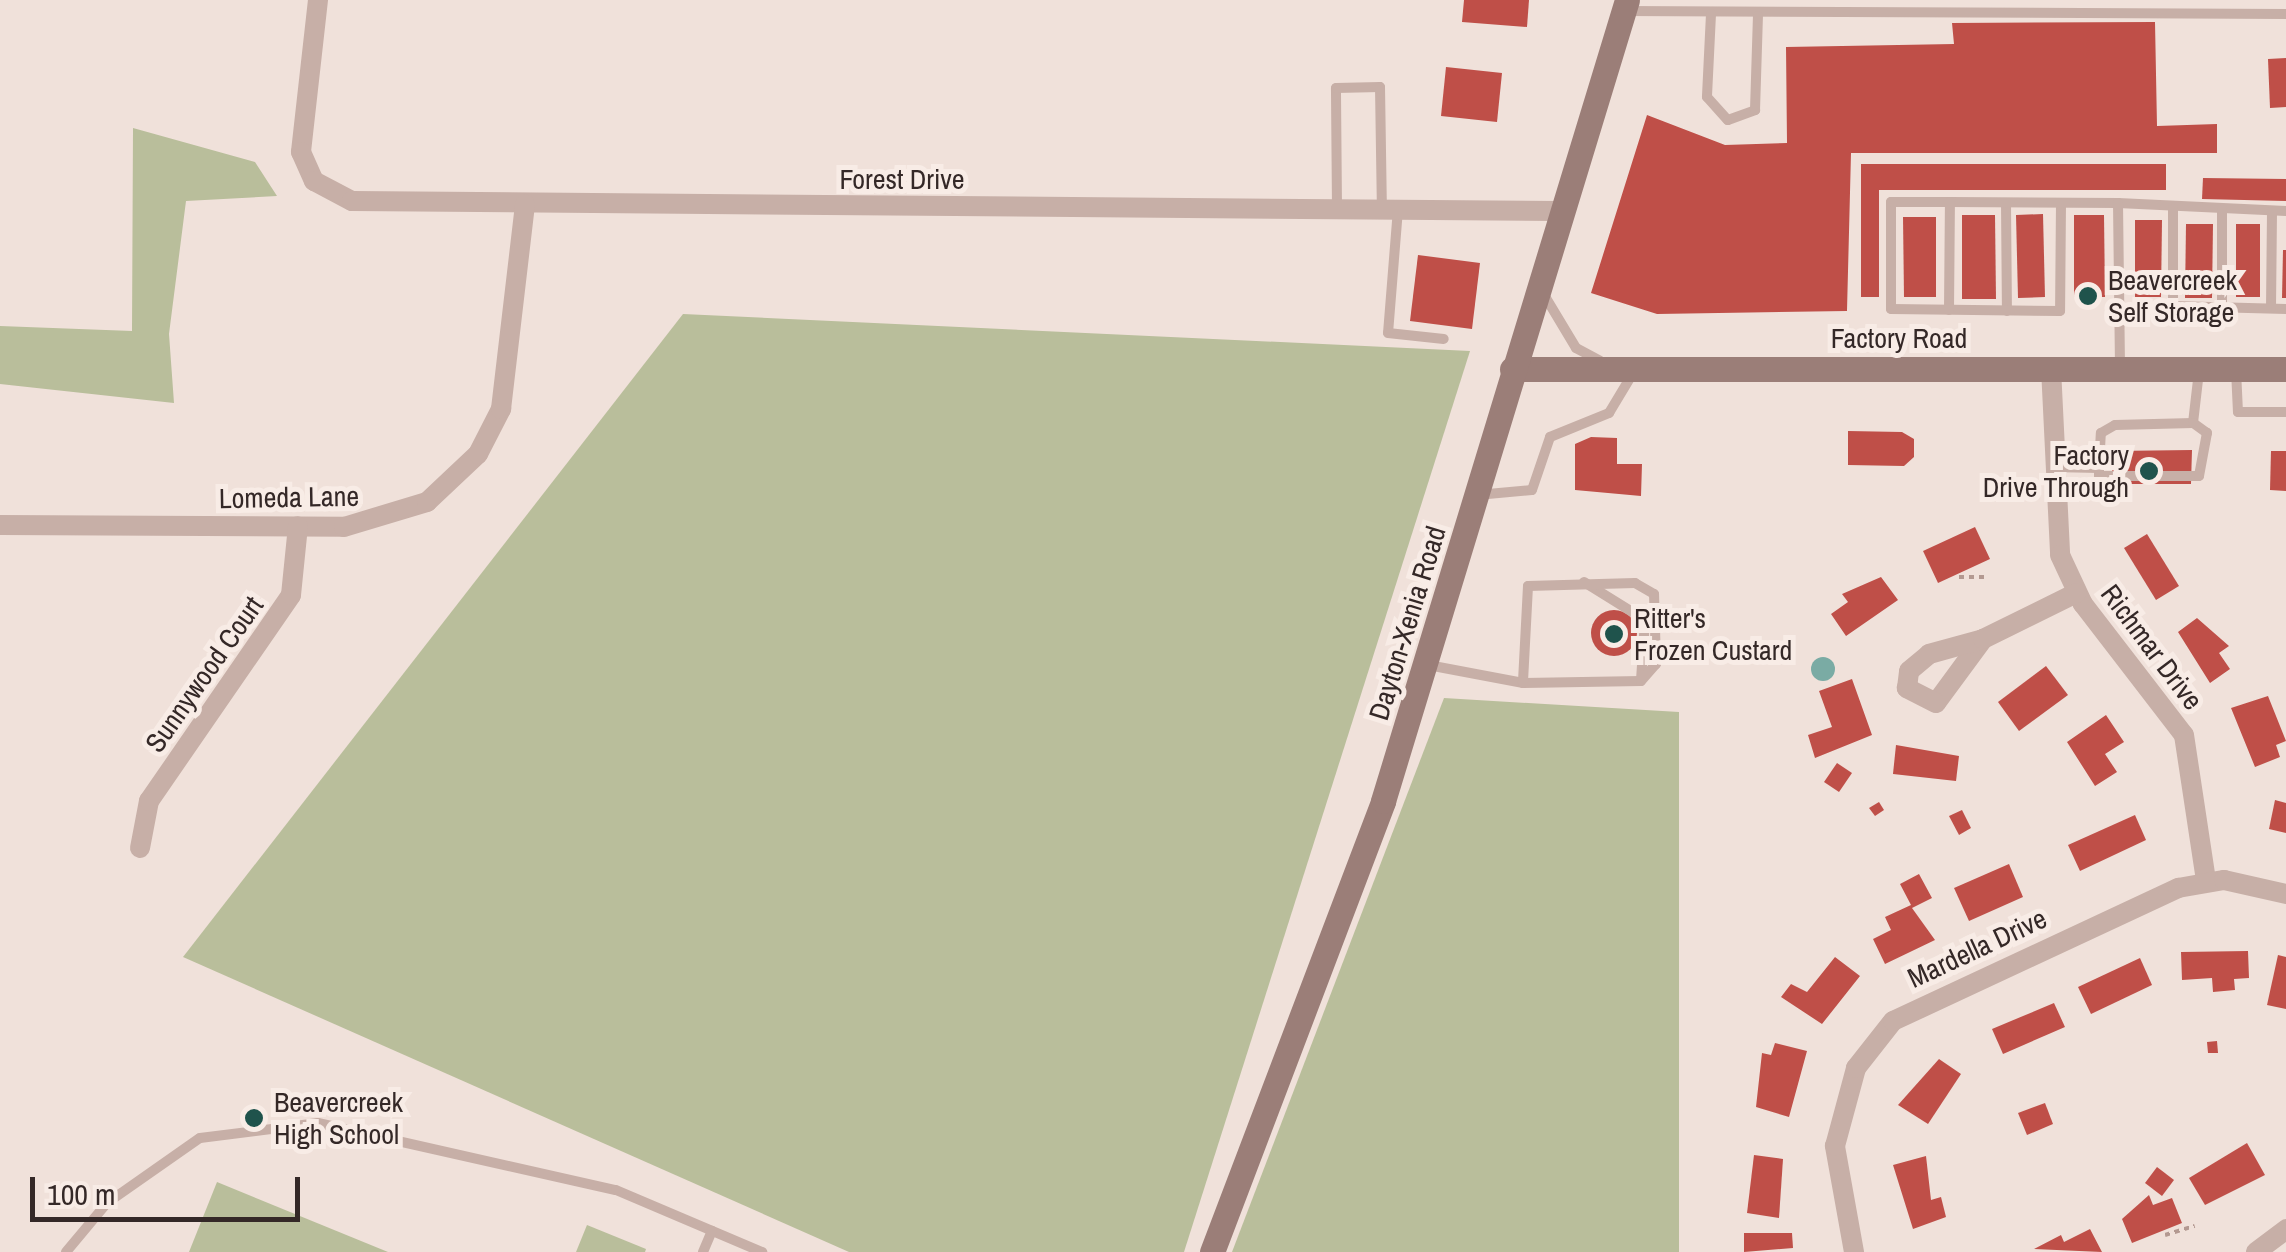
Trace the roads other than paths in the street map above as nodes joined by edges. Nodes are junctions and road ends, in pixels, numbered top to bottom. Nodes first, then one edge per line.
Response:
1 (318, 0) edge
2 (1625, 6) edge
3 (1711, 14) junction
4 (2286, 14) edge
5 (1758, 16) junction
6 (1950, 202) junction
7 (2006, 203) junction
8 (2060, 203) junction
9 (2118, 203) junction
10 (525, 204) junction
11 (1337, 208) junction
12 (1390, 208) junction
13 (2173, 209) junction
14 (2222, 210) junction
15 (2272, 210) junction
16 (1557, 211) junction
17 (2286, 211) edge
18 (1542, 261) junction
19 (2222, 308) junction
20 (2271, 308) junction
21 (2286, 309) edge
22 (1949, 310) junction
23 (2007, 311) junction
24 (1444, 339) dead end
25 (1606, 364) junction
26 (1638, 365) junction
27 (2051, 368) junction
28 (1512, 369) junction
29 (2120, 369) junction
30 (2286, 369) edge
31 (2187, 370) junction
32 (2236, 370) junction
33 (2193, 400) junction
34 (2286, 412) edge
35 (2193, 423) junction
36 (2052, 467) junction
37 (2099, 468) junction
38 (1476, 494) junction
39 (0, 524) edge
40 (298, 526) junction
41 (1584, 582) junction
42 (2076, 593) junction
43 (1984, 640) dead end
44 (1428, 664) junction
45 (1641, 681) junction
46 (1523, 683) junction
47 (140, 848) dead end
48 (2206, 881) junction
49 (2286, 894) edge
50 (2286, 1229) edge
51 (712, 1231) junction
52 (66, 1252) edge
53 (703, 1252) edge
54 (762, 1252) edge
55 (1212, 1252) edge
56 (1854, 1252) edge
57 (2256, 1252) edge

1 - 10 street, Forest Drive
2 - 3 lane
2 - 16 main road, Dayton-Xenia Road
3 - 5 lane
3 - 5 lane
4 - 5 lane
6 - 7 lane
6 - 22 lane
6 - 22 lane
7 - 8 lane
7 - 23 lane
8 - 9 lane
8 - 23 lane
9 - 13 lane
9 - 29 lane
10 - 11 street, Forest Drive
10 - 40 street, Lomeda Lane
11 - 12 street, Forest Drive
11 - 12 lane
12 - 16 street, Forest Drive
12 - 24 lane
13 - 14 lane
13 - 19 lane
14 - 15 lane
14 - 19 lane
15 - 17 lane
15 - 20 lane
16 - 18 main road, Dayton-Xenia Road
18 - 25 lane
18 - 28 main road, Dayton-Xenia Road
19 - 20 lane
20 - 21 lane
22 - 23 lane
25 - 26 main road, Factory Road
25 - 28 main road, Factory Road
26 - 27 main road, Factory Road
26 - 38 lane
27 - 29 main road, Factory Road
27 - 36 street, Richmar Drive
28 - 38 main road, Dayton-Xenia Road
29 - 31 main road, Factory Road
30 - 32 main road, Factory Road
31 - 32 main road, Factory Road
31 - 33 lane
31 - 33 lane
32 - 34 lane
33 - 35 lane
35 - 37 lane
35 - 37 lane
36 - 37 lane
36 - 42 street, Richmar Drive
38 - 44 main road, Dayton-Xenia Road
39 - 40 street, Lomeda Lane
40 - 47 street, Sunnywood Court
41 - 45 lane
41 - 45 lane
41 - 46 lane
42 - 43 street
42 - 48 street, Richmar Drive
44 - 46 lane
44 - 55 main road, Dayton-Xenia Road
45 - 46 lane
48 - 49 street
48 - 56 street, Mardella Drive
50 - 57 street
51 - 52 lane
51 - 53 lane
51 - 54 lane

